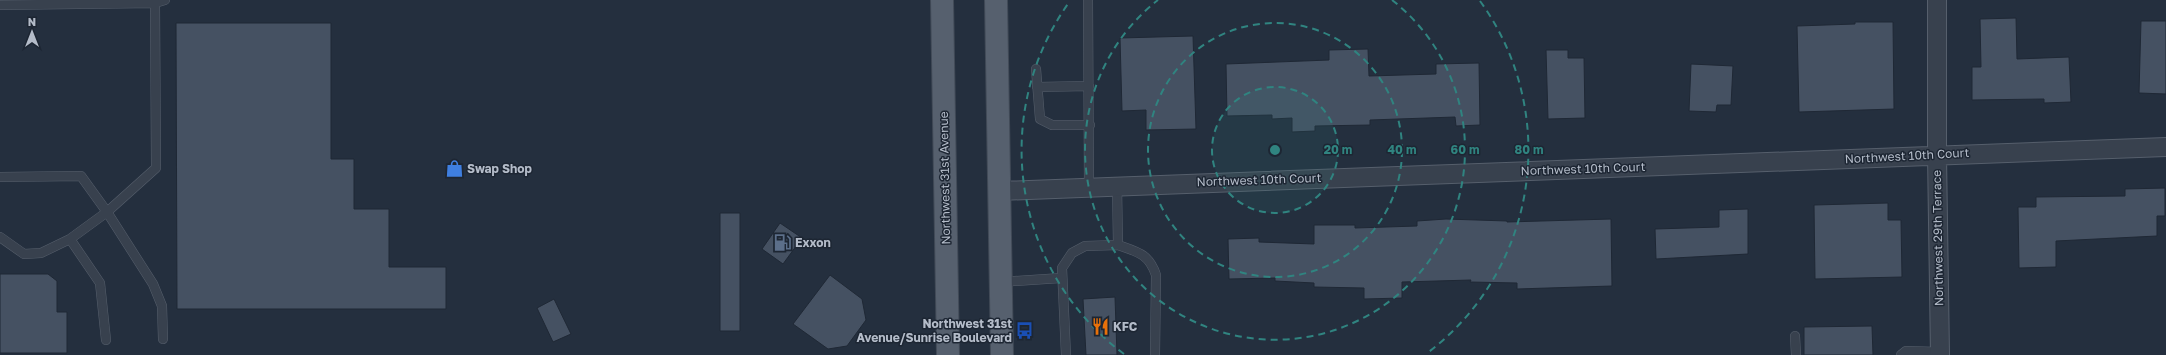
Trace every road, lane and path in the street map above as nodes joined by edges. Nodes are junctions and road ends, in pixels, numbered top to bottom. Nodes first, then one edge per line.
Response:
1 (165, 0) edge
2 (942, 0) edge
3 (996, 0) edge
4 (1088, 0) edge
5 (1937, 0) edge
6 (155, 2) edge
7 (0, 6) edge
8 (1036, 69) dead end
9 (1089, 86) junction
10 (1037, 87) junction
11 (1090, 125) junction
12 (2166, 147) edge
13 (1937, 155) junction
14 (0, 177) edge
15 (1117, 186) junction
16 (1089, 189) junction
17 (1000, 191) junction
18 (107, 212) junction
19 (0, 237) edge
20 (70, 239) junction
21 (1118, 245) junction
22 (1061, 278) junction
23 (1000, 282) junction
24 (1795, 336) dead end
25 (106, 340) dead end
26 (163, 340) dead end
27 (1940, 354) edge
28 (948, 355) edge
29 (1002, 355) edge
30 (1066, 355) edge
31 (1155, 355) edge
32 (1796, 355) edge
33 (1901, 355) edge

1 - 6 lane
2 - 28 main road, Northwest 31st Avenue
3 - 17 main road
4 - 9 lane
5 - 13 street, Northwest 29th Terrace
6 - 7 lane
6 - 18 lane
8 - 10 lane
9 - 10 lane
9 - 11 lane
10 - 11 lane
11 - 16 lane
12 - 13 street, Northwest 10th Court
13 - 15 street, Northwest 10th Court
13 - 27 street, Northwest 29th Terrace
14 - 18 lane
15 - 16 street, Northwest 10th Court
15 - 21 lane
16 - 17 street, Northwest 10th Court
17 - 23 main road
18 - 20 lane
18 - 26 lane
19 - 20 lane
20 - 25 lane
21 - 22 lane
21 - 31 lane
22 - 23 lane
22 - 30 lane
23 - 29 main road
24 - 32 lane
27 - 33 lane

